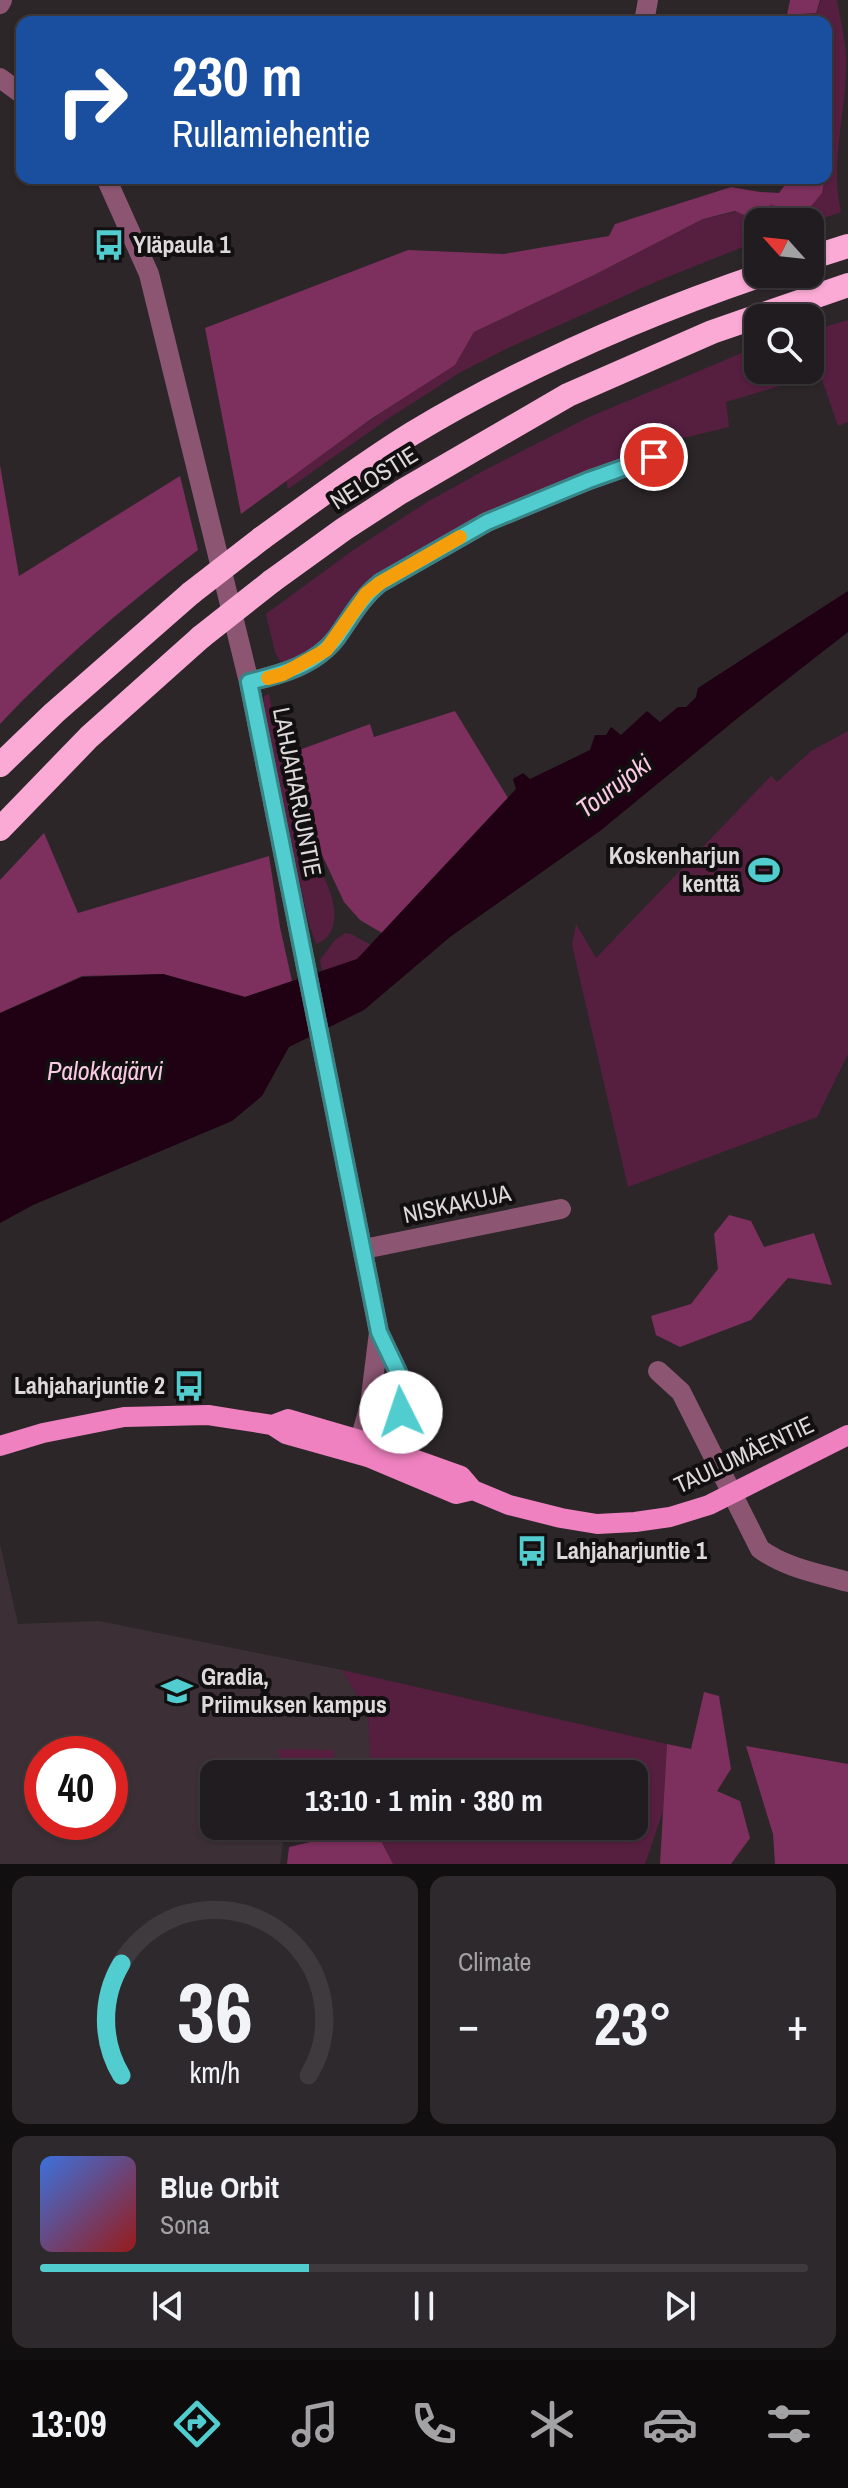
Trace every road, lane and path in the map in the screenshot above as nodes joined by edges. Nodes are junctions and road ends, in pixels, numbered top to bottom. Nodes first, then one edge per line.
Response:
1 (109, 184) edge
2 (847, 245) edge
3 (824, 253) edge
4 (744, 281) edge
5 (848, 285) edge
6 (654, 457) dead end
7 (249, 682) junction
8 (0, 765) edge
9 (0, 829) edge
10 (561, 1209) dead end
11 (364, 1249) junction
12 (379, 1332) junction
13 (658, 1371) dead end
14 (848, 1435) edge
15 (0, 1446) edge
16 (364, 1448) junction
17 (389, 1449) junction
18 (473, 1490) junction
19 (733, 1494) junction
20 (848, 1582) edge

1 - 7 street, LAHJAHARJUNTIE
2 - 3 highway
4 - 8 highway, NELOSTIE, bridge
5 - 9 highway, NELOSTIE, bridge
6 - 7 street
7 - 11 street, LAHJAHARJUNTIE
10 - 11 street, NISKAKUJA
11 - 12 street, LAHJAHARJUNTIE
12 - 16 street, LAHJAHARJUNTIE
12 - 17 street, LAHJAHARJUNTIE
13 - 19 street
14 - 19 main road, TAULUMÄENTIE
15 - 16 main road, TAULUMÄENTIE
16 - 17 street
16 - 18 main road, TAULUMÄENTIE
17 - 18 main road, TAULUMÄENTIE
18 - 19 main road, TAULUMÄENTIE
19 - 20 street

